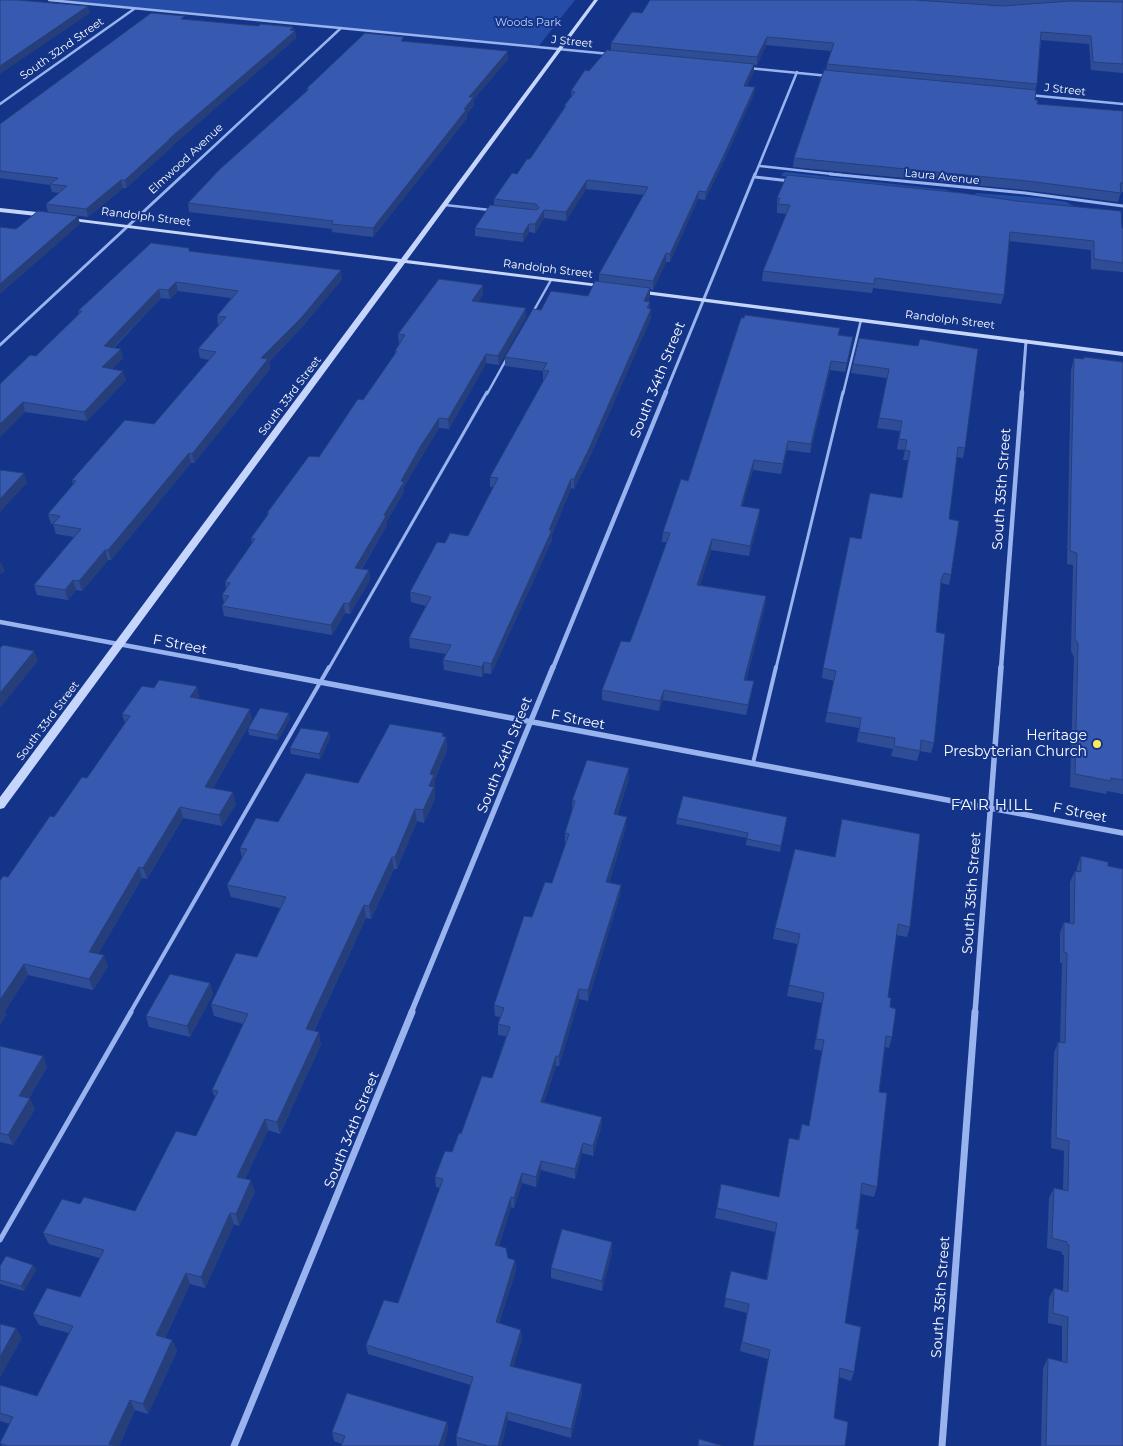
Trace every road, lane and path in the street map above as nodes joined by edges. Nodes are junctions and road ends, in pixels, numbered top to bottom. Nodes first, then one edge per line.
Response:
1 (49, 0) edge
2 (596, 0) edge
3 (134, 8) junction
4 (341, 28) junction
5 (561, 50) junction
6 (610, 54) edge
7 (748, 68) edge
8 (797, 72) junction
9 (836, 76) edge
10 (1021, 94) edge
11 (0, 104) edge
12 (1123, 104) edge
13 (760, 166) junction
14 (755, 177) junction
15 (794, 181) edge
16 (962, 188) junction
17 (962, 194) edge
18 (1085, 202) junction
19 (445, 205) junction
20 (1123, 206) edge
21 (1085, 207) edge
22 (0, 210) edge
23 (497, 210) edge
24 (49, 216) edge
25 (59, 217) edge
26 (127, 226) junction
27 (403, 262) junction
28 (551, 280) junction
29 (616, 289) edge
30 (634, 291) edge
31 (703, 300) junction
32 (530, 318) edge
33 (861, 320) junction
34 (1026, 341) junction
35 (0, 345) edge
36 (510, 352) edge
37 (1123, 354) edge
38 (0, 622) edge
39 (120, 645) junction
40 (322, 682) junction
41 (531, 722) junction
42 (753, 763) junction
43 (0, 805) edge
44 (991, 808) junction
45 (1123, 833) edge
46 (0, 1240) edge
47 (234, 1446) edge
48 (942, 1446) edge

1 - 3 street, J Street
2 - 5 main road, South 33rd Street
3 - 4 street, J Street
3 - 11 street, South 32nd Street
4 - 5 street, J Street
4 - 26 street, Elmwood Avenue
5 - 6 street, J Street
5 - 19 main road, South 33rd Street
7 - 8 street
8 - 9 street
8 - 13 street, South 34th Street
10 - 12 street, J Street
13 - 14 street, South 34th Street
13 - 16 street, Laura Avenue
14 - 15 street
14 - 31 street, South 34th Street
16 - 17 street
16 - 18 street, Laura Avenue
18 - 20 street, Laura Avenue
18 - 21 street
19 - 23 lane
19 - 27 main road, South 33rd Street
22 - 24 main road
25 - 26 main road, Randolph Street
26 - 27 main road, Randolph Street
26 - 35 street, Elmwood Avenue
27 - 28 main road, Randolph Street
27 - 39 main road, South 33rd Street
28 - 29 main road, Randolph Street
28 - 32 lane
30 - 31 main road, Randolph Street
31 - 33 main road, Randolph Street
31 - 41 street, South 34th Street
33 - 34 main road, Randolph Street
33 - 42 lane
34 - 37 main road, Randolph Street
34 - 44 street, South 35th Street
36 - 40 lane
38 - 39 street, F Street
39 - 40 street, F Street
39 - 43 main road, South 33rd Street
40 - 41 street, F Street
40 - 46 lane
41 - 42 street, F Street
41 - 47 street, South 34th Street
42 - 44 street, F Street
44 - 45 street, F Street
44 - 48 street, South 35th Street

